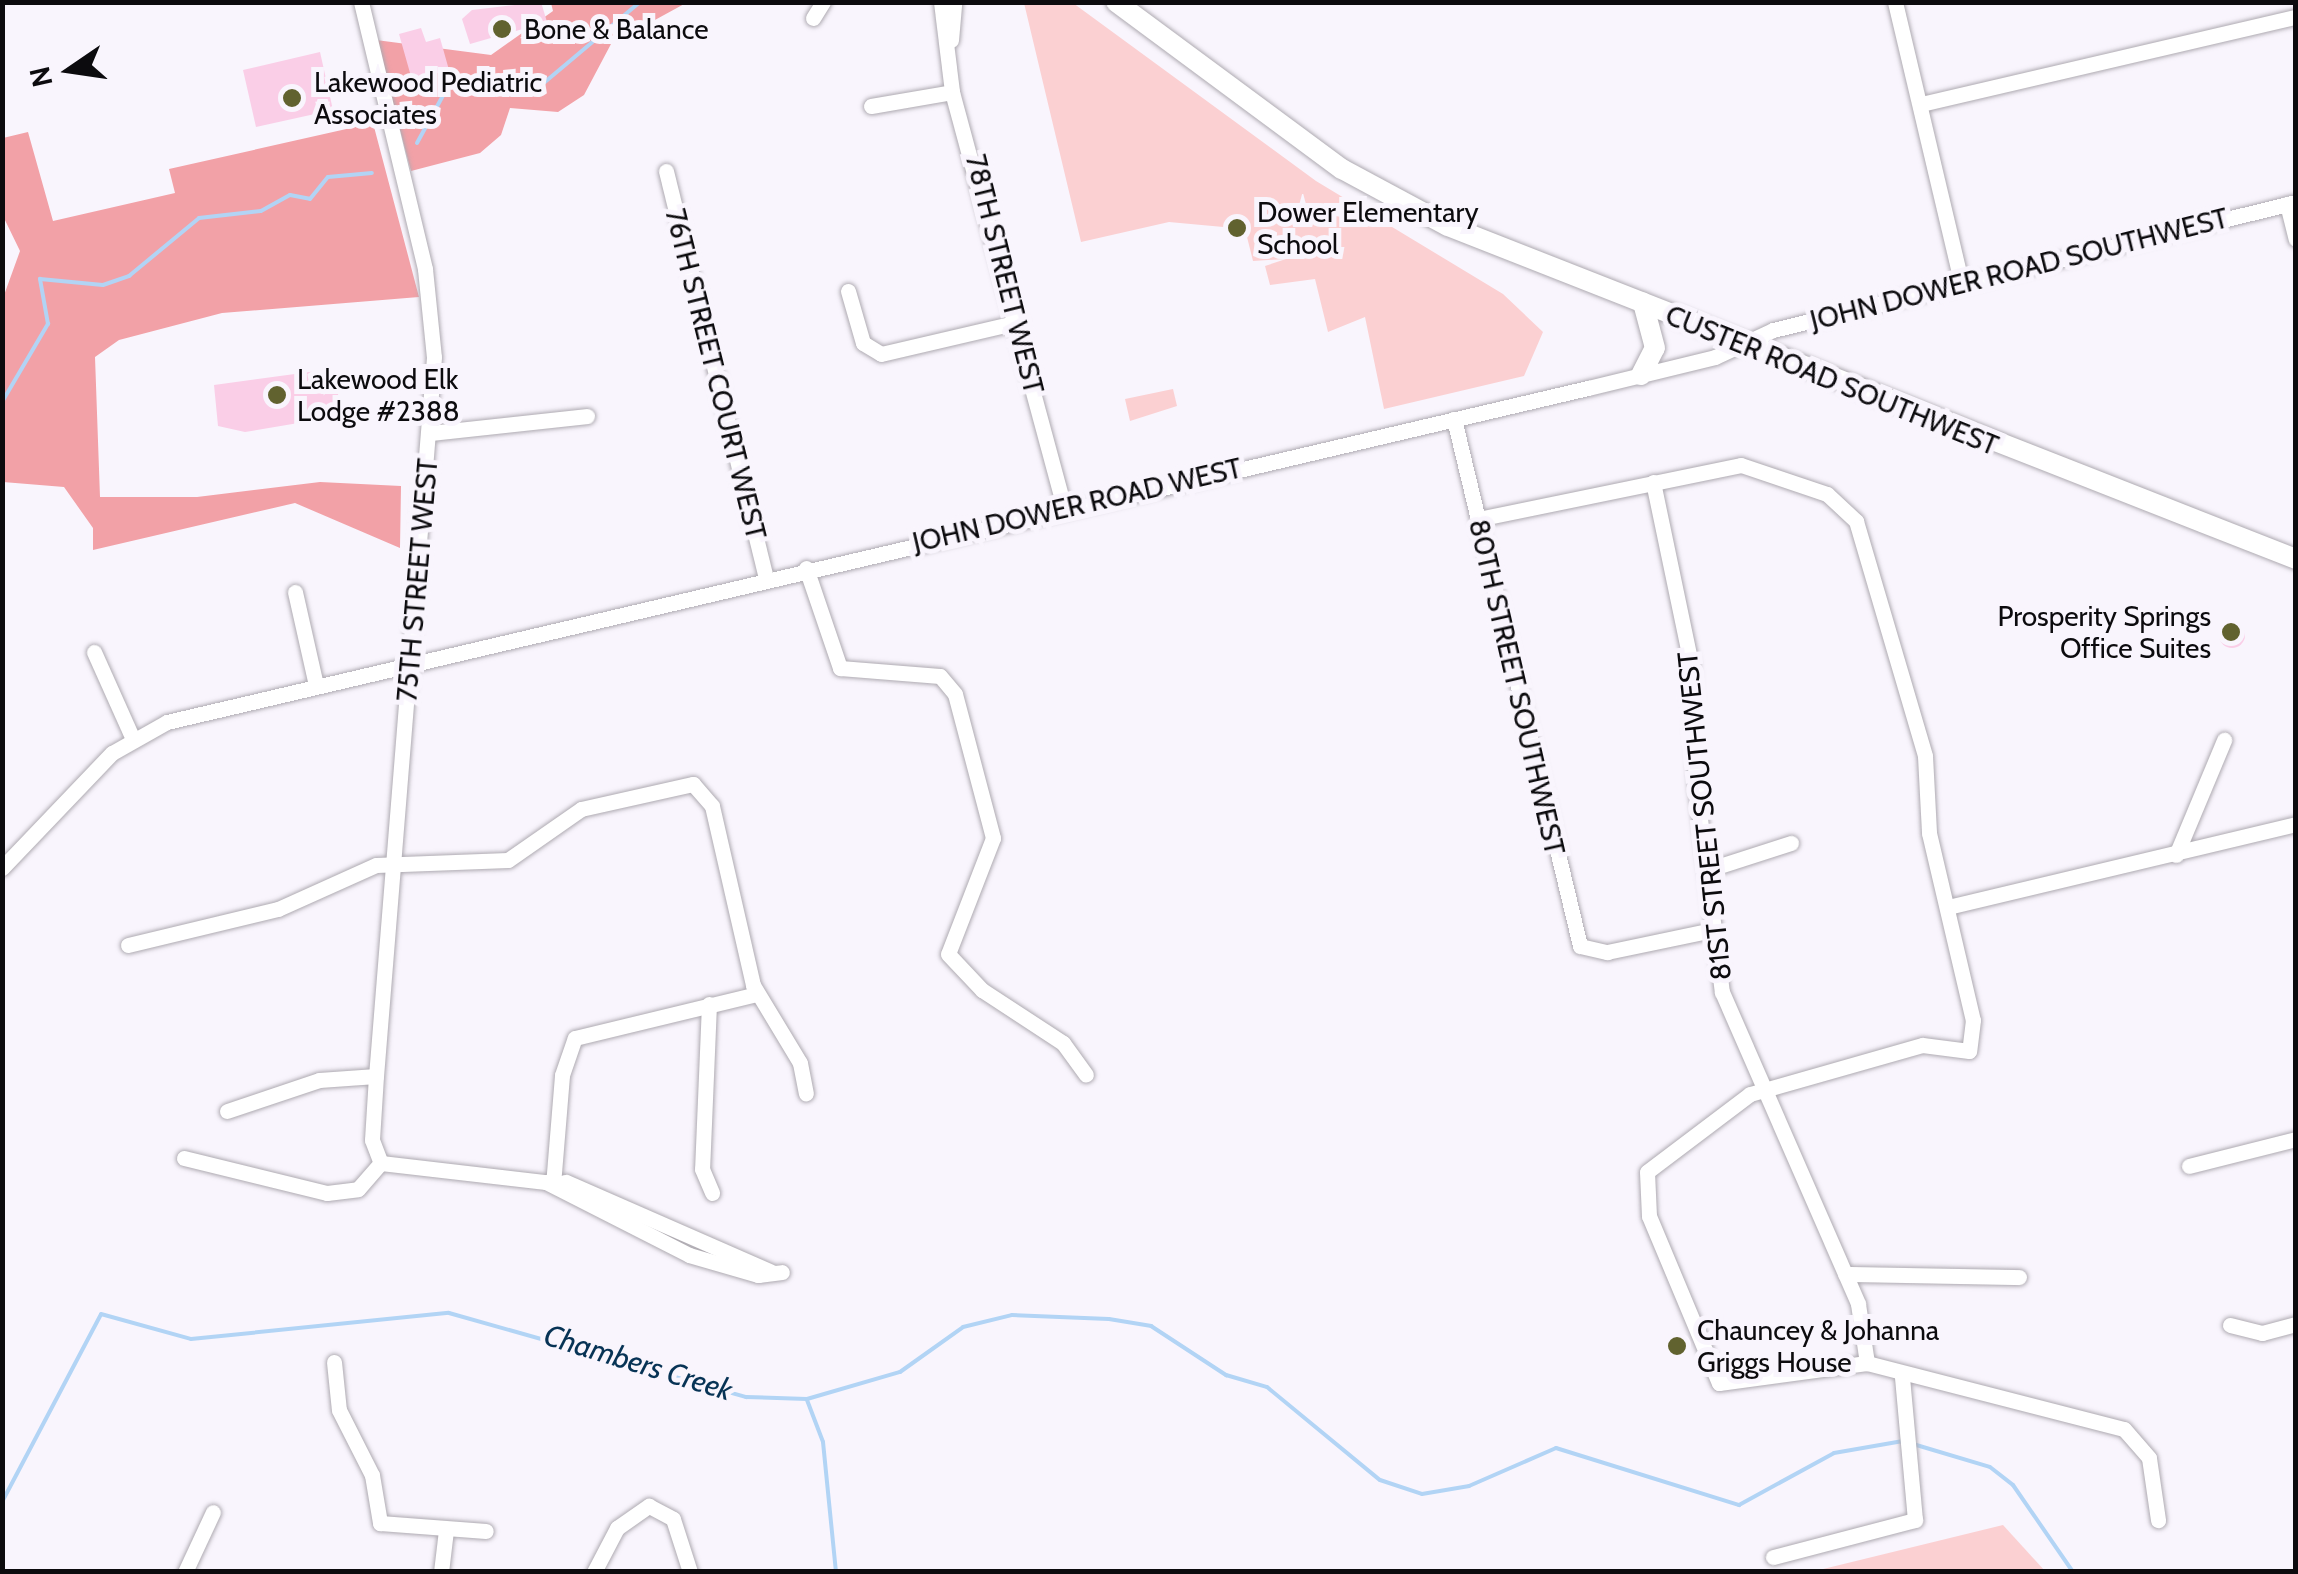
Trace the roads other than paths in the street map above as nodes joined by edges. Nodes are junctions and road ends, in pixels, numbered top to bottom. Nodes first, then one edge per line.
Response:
1 (361, 2) edge
2 (823, 2) edge
3 (942, 2) edge
4 (954, 2) edge
5 (1116, 2) edge
6 (1894, 2) edge
7 (2296, 17) edge
8 (812, 18) dead end
9 (949, 44) junction
10 (952, 92) junction
11 (1921, 104) junction
12 (871, 106) dead end
13 (666, 171) dead end
14 (2291, 204) edge
15 (2296, 239) edge
16 (1961, 282) junction
17 (848, 290) dead end
18 (1643, 304) junction
19 (1018, 322) junction
20 (1745, 344) junction
21 (1641, 376) junction
22 (587, 416) dead end
23 (1454, 419) junction
24 (431, 433) junction
25 (1653, 482) junction
26 (1064, 507) junction
27 (1478, 519) junction
28 (2296, 559) edge
29 (806, 568) junction
30 (766, 578) junction
31 (295, 592) dead end
32 (94, 652) dead end
33 (409, 664) junction
34 (316, 686) junction
35 (132, 737) junction
36 (2224, 740) dead end
37 (2296, 824) edge
38 (1791, 843) dead end
39 (2176, 855) junction
40 (393, 864) junction
41 (2, 868) edge
42 (1713, 868) junction
43 (1948, 907) junction
44 (1712, 930) junction
45 (128, 945) dead end
46 (757, 994) junction
47 (709, 1004) junction
48 (376, 1076) junction
49 (1086, 1076) dead end
50 (1762, 1088) junction
51 (806, 1093) dead end
52 (227, 1111) dead end
53 (2296, 1139) edge
54 (184, 1158) dead end
55 (381, 1163) junction
56 (2188, 1166) dead end
57 (553, 1185) junction
58 (712, 1193) dead end
59 (776, 1272) dead end
60 (1845, 1274) junction
61 (2019, 1276) dead end
62 (2296, 1324) edge
63 (2230, 1325) dead end
64 (334, 1362) dead end
65 (1867, 1364) junction
66 (1902, 1376) junction
67 (214, 1512) dead end
68 (2158, 1520) dead end
69 (446, 1530) junction
70 (486, 1531) dead end
71 (1773, 1557) dead end
72 (185, 1572) edge
73 (441, 1572) edge
74 (594, 1572) edge
75 (690, 1572) edge

1 - 24 street, 75TH STREET WEST
2 - 8 street
3 - 9 street, 78TH STREET WEST
4 - 9 street, 78TH STREET WEST
5 - 18 main road, CUSTER ROAD SOUTHWEST
6 - 11 street
7 - 11 street
9 - 10 street, 78TH STREET WEST
10 - 12 street
10 - 19 street, 78TH STREET WEST
11 - 16 street
13 - 30 street, 76TH STREET COURT WEST
14 - 15 street
14 - 16 street, JOHN DOWER ROAD SOUTHWEST
16 - 20 street, JOHN DOWER ROAD SOUTHWEST
17 - 19 street
18 - 20 main road, CUSTER ROAD SOUTHWEST
18 - 21 main road
19 - 26 street, 78TH STREET WEST
20 - 21 street, JOHN DOWER ROAD WEST
20 - 28 main road, CUSTER ROAD SOUTHWEST
21 - 23 street, JOHN DOWER ROAD WEST
22 - 24 street
23 - 26 street, JOHN DOWER ROAD WEST
23 - 27 street, 80TH STREET SOUTHWEST
24 - 33 street, 75TH STREET WEST
25 - 27 street
25 - 42 street, 81ST STREET SOUTHWEST
25 - 43 street
26 - 29 street, JOHN DOWER ROAD WEST
27 - 44 street, 80TH STREET SOUTHWEST
29 - 30 street, JOHN DOWER ROAD WEST
29 - 49 street
30 - 33 street, JOHN DOWER ROAD WEST
31 - 34 street
32 - 35 street
33 - 34 street, JOHN DOWER ROAD WEST
33 - 40 street, 75TH STREET WEST
34 - 35 street, JOHN DOWER ROAD WEST
35 - 41 street
36 - 39 street
37 - 39 street
38 - 42 street
39 - 43 street
40 - 45 street
40 - 46 street
40 - 48 street, 75TH STREET WEST
42 - 44 street, 81ST STREET SOUTHWEST
43 - 50 street
44 - 50 street, 81ST STREET SOUTHWEST
46 - 47 street
46 - 51 street
47 - 57 street
47 - 58 street
48 - 52 street
48 - 55 street, 75TH STREET WEST
50 - 60 street, 81ST STREET SOUTHWEST
50 - 65 street
53 - 56 street
54 - 55 street
55 - 57 street
57 - 59 street
60 - 61 street
60 - 65 street, 81ST STREET SOUTHWEST
62 - 63 street
64 - 69 street
65 - 66 street
66 - 68 street
66 - 71 street
67 - 72 street
69 - 70 street
69 - 73 street
74 - 75 street

